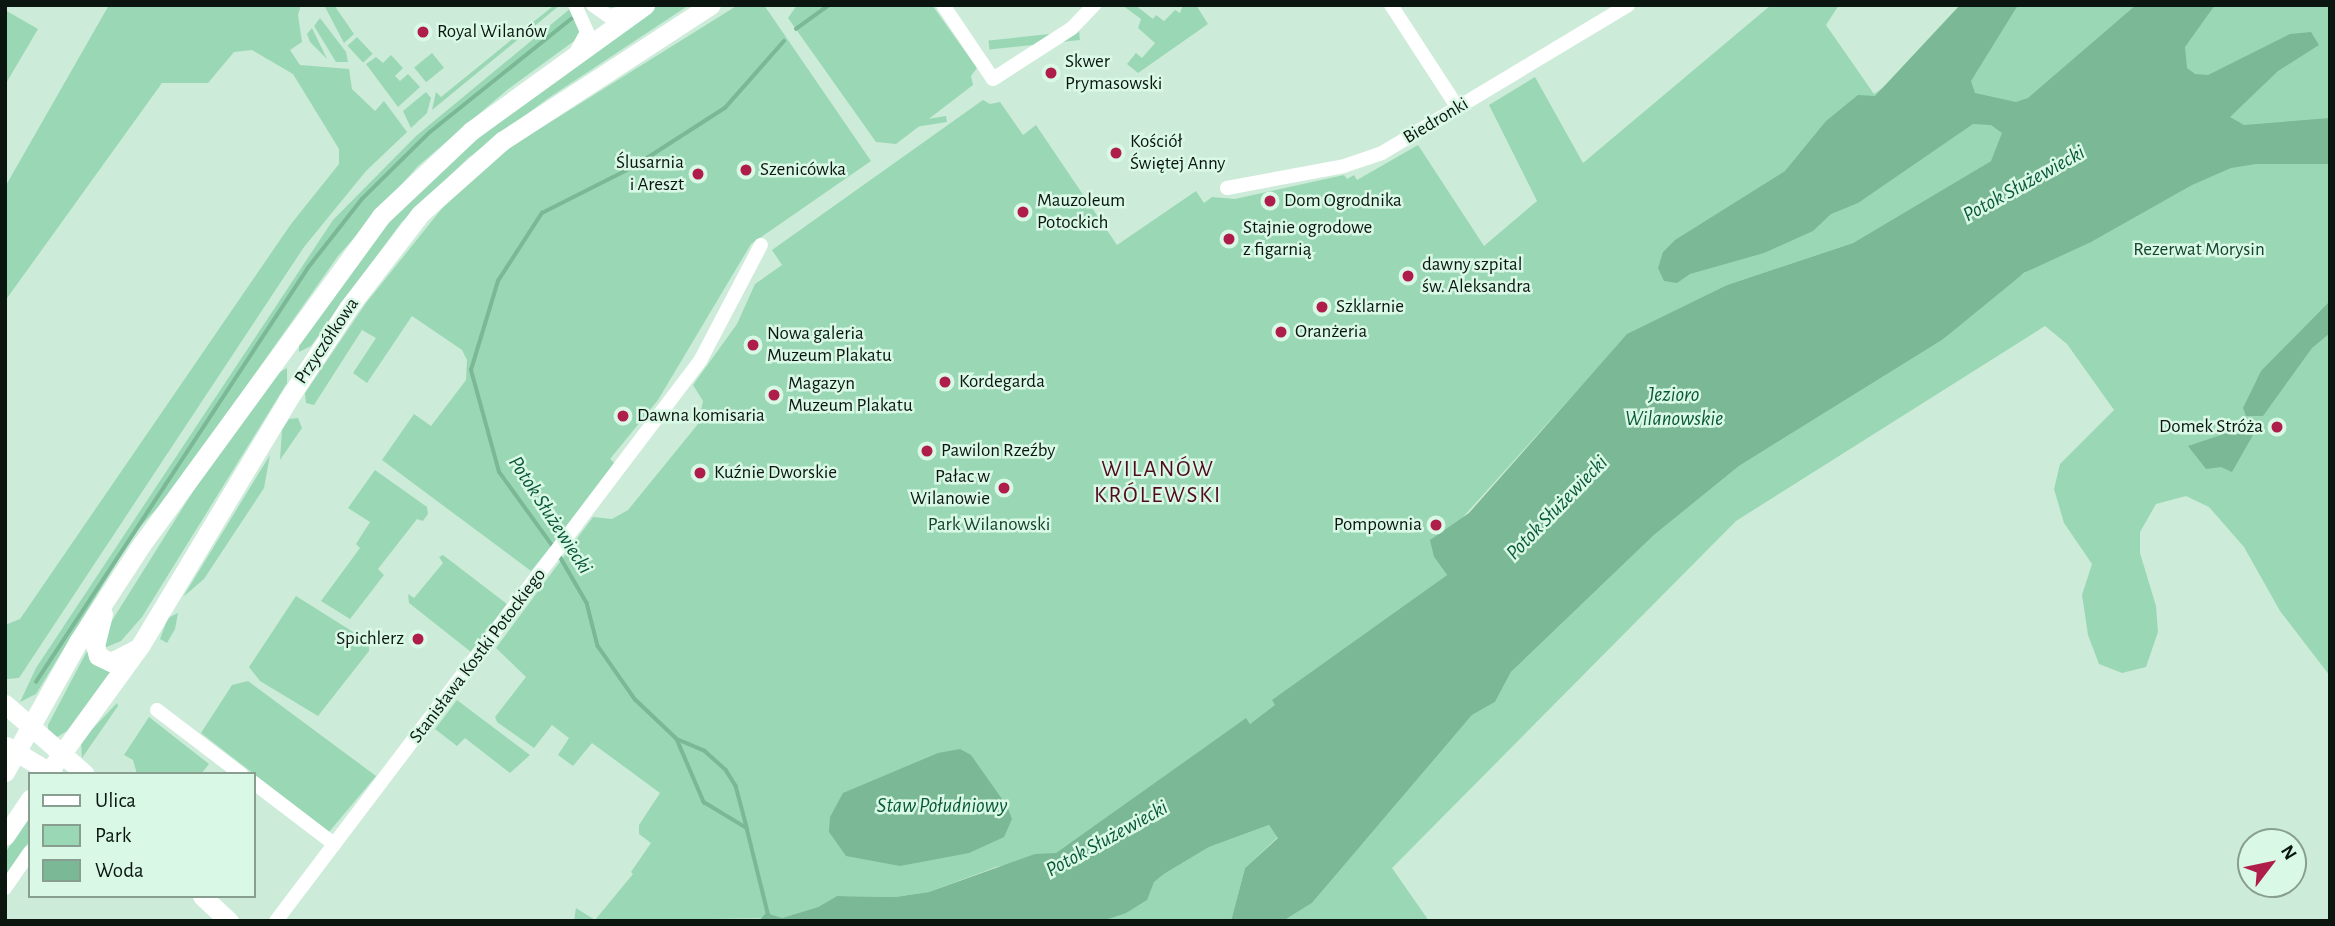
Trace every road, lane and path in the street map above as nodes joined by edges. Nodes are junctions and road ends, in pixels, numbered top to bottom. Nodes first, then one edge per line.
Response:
1 (575, 5) edge
2 (593, 5) edge
3 (645, 5) edge
4 (711, 5) edge
5 (943, 5) edge
6 (1094, 5) edge
7 (1628, 5) edge
8 (1393, 6) edge
9 (573, 56) junction
10 (1458, 108) junction
11 (1227, 188) dead end
12 (761, 245) dead end
13 (108, 596) junction
14 (140, 646) junction
15 (5, 704) edge
16 (157, 710) dead end
17 (32, 725) junction
18 (11, 750) edge
19 (62, 753) junction
20 (5, 772) edge
21 (48, 772) edge
22 (51, 772) edge
23 (83, 772) edge
24 (238, 772) edge
25 (256, 785) edge
26 (28, 802) edge
27 (5, 836) edge
28 (334, 845) junction
29 (28, 855) edge
30 (5, 888) edge
31 (204, 898) edge
32 (229, 921) edge
33 (276, 921) edge

1 - 9 street
2 - 3 street
3 - 9 main road, Przyczółkowa
4 - 14 main road, Przyczółkowa
5 - 6 street
7 - 10 street, Biedronki
8 - 10 street
9 - 13 main road, Przyczółkowa
10 - 11 street, Biedronki
12 - 28 street, Stanisława Kostki Potockiego
13 - 14 main road
13 - 17 main road, Przyczółkowa
14 - 19 main road, Przyczółkowa
15 - 17 main road
16 - 24 street
17 - 18 main road, Przyczółkowa
17 - 19 main road
18 - 20 main road, Przyczółkowa
18 - 21 main road
19 - 22 main road, Przyczółkowa
19 - 23 main road
25 - 28 street
26 - 27 main road
28 - 33 street, Stanisława Kostki Potockiego
29 - 30 street
31 - 32 main road

